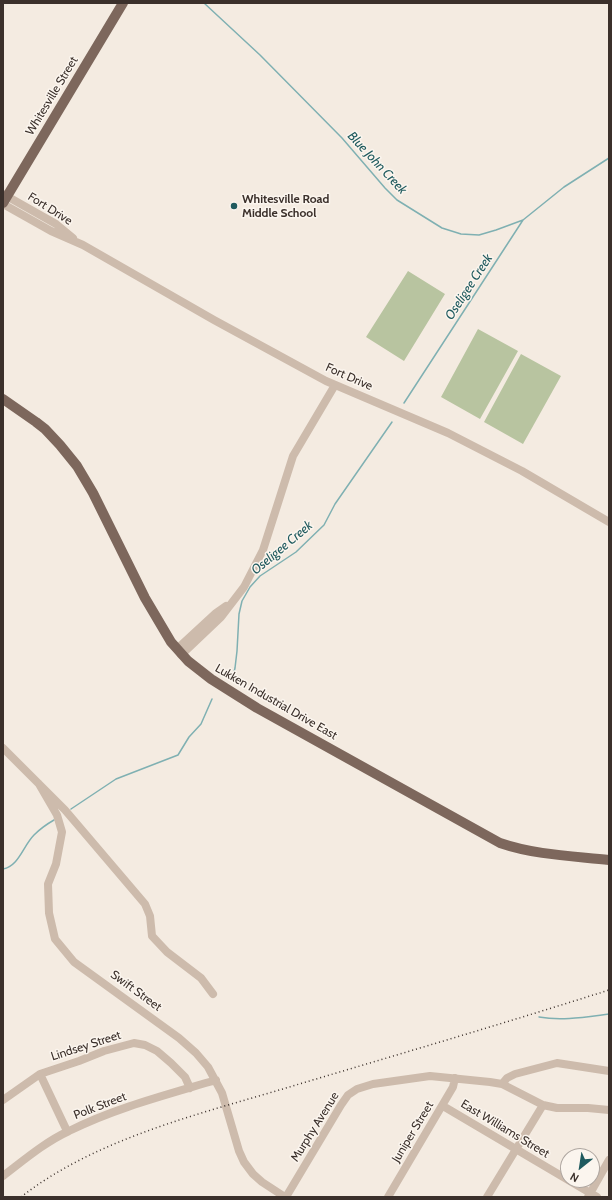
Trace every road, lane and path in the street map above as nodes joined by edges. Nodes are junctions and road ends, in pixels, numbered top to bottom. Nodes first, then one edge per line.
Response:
1 (123, 3) edge
2 (4, 199) edge
3 (334, 384) junction
4 (3, 399) edge
5 (609, 522) edge
6 (179, 652) junction
7 (3, 748) edge
8 (39, 784) junction
9 (609, 860) edge
10 (213, 994) dead end
11 (609, 1071) edge
12 (40, 1074) junction
13 (455, 1078) junction
14 (216, 1080) junction
15 (502, 1084) junction
16 (190, 1088) junction
17 (3, 1100) edge
18 (543, 1105) junction
19 (443, 1106) junction
20 (609, 1110) edge
21 (67, 1131) junction
22 (516, 1149) junction
23 (609, 1160) edge
24 (3, 1176) edge
25 (592, 1196) edge
26 (285, 1197) edge
27 (388, 1197) edge
28 (487, 1197) edge

1 - 2 main road, Whitesville Street
2 - 3 street, Fort Drive
3 - 5 street, Fort Drive
3 - 6 street
4 - 6 main road, Lukken Industrial Drive East
6 - 9 main road, Lukken Industrial Drive East
7 - 8 street, Swift Street
8 - 10 street, Swift Street
8 - 14 street, Swift Street
11 - 15 street
12 - 16 street, Lindsey Street
12 - 17 street, Lindsey Street
12 - 21 street
13 - 15 street, Murphy Avenue
13 - 19 street, Juniper Street
13 - 26 street, Murphy Avenue
14 - 16 street, Polk Street
14 - 26 street, Swift Street
15 - 18 street, Murphy Avenue
16 - 21 street, Polk Street
18 - 20 street, Murphy Avenue
18 - 22 street
19 - 22 street, East Williams Street
19 - 27 street, Juniper Street
21 - 24 street, Polk Street
22 - 25 street, East Williams Street
22 - 28 street
23 - 25 street

